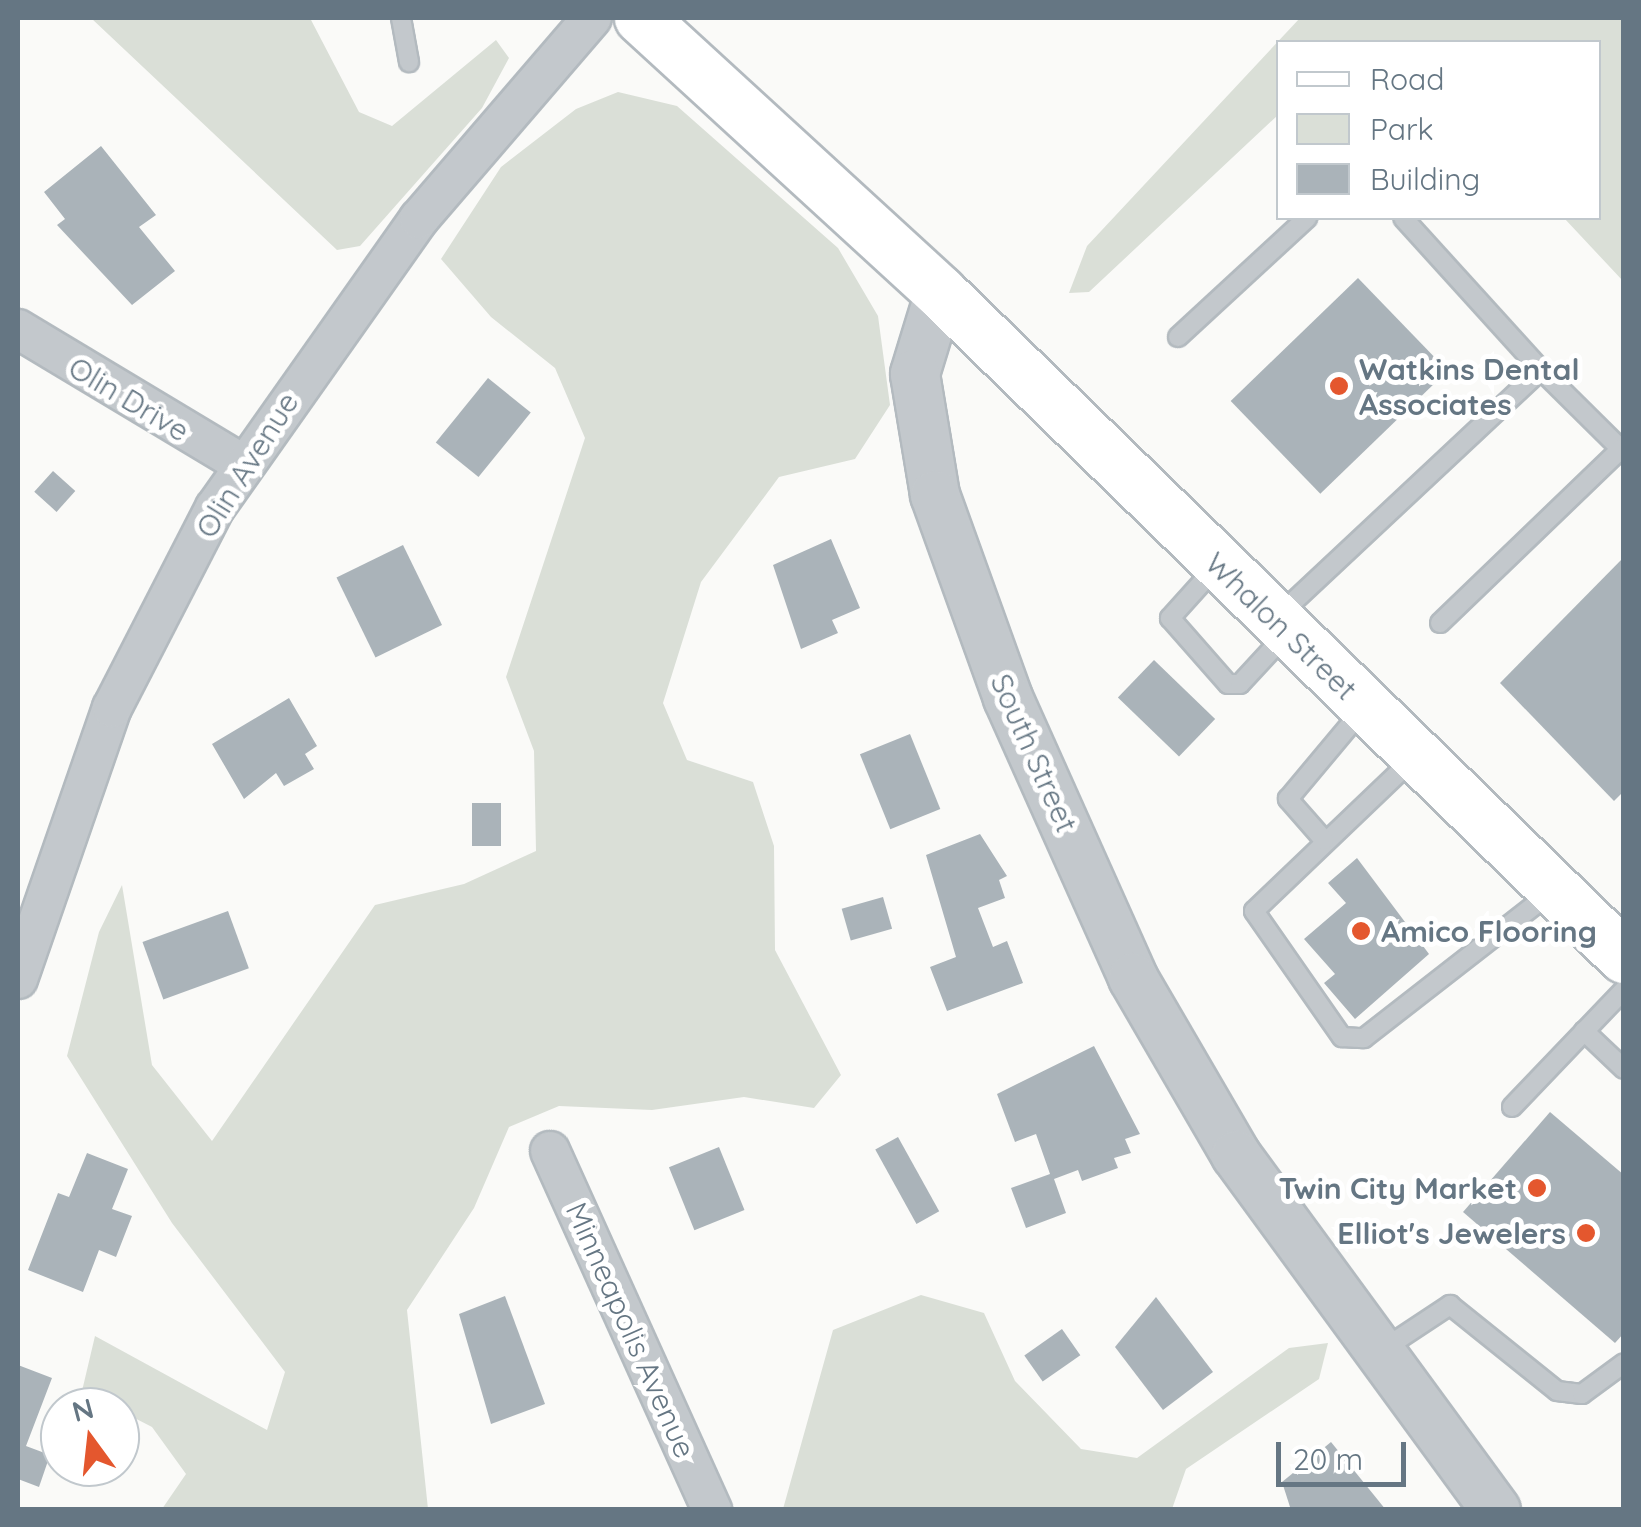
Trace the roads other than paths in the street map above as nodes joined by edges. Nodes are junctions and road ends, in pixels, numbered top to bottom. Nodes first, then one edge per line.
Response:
1 (401, 18) edge
2 (592, 18) edge
3 (641, 18) edge
4 (409, 62) dead end
5 (1305, 220) edge
6 (1405, 220) edge
7 (940, 292) junction
8 (18, 329) edge
9 (1178, 337) dead end
10 (1541, 370) junction
11 (1622, 451) edge
12 (243, 464) junction
13 (1218, 565) junction
14 (1440, 623) dead end
15 (1280, 626) junction
16 (1365, 708) junction
17 (1415, 757) junction
18 (1324, 840) junction
19 (1553, 890) junction
20 (32, 891) edge
21 (1624, 957) edge
22 (18, 979) edge
23 (1624, 990) edge
24 (1584, 1031) junction
25 (1624, 1068) edge
26 (1512, 1107) dead end
27 (550, 1151) dead end
28 (1379, 1353) junction
29 (1624, 1364) edge
30 (712, 1510) edge
31 (1496, 1510) edge

1 - 4 lane
2 - 12 street, Olin Avenue
3 - 7 main road
5 - 9 lane
6 - 10 lane
7 - 13 main road, Whalon Street
7 - 28 street, South Street
8 - 12 street, Olin Drive
10 - 11 lane
10 - 15 lane
11 - 14 lane
12 - 20 street, Olin Avenue
13 - 15 main road, Whalon Street
13 - 15 lane
15 - 16 main road, Whalon Street
16 - 17 main road, Whalon Street
16 - 18 lane
17 - 18 lane
17 - 19 main road, Whalon Street
18 - 19 lane
19 - 21 main road, Whalon Street
20 - 22 street, Olin Avenue
23 - 24 lane
24 - 25 lane
24 - 26 lane
27 - 30 street, Minneapolis Avenue
28 - 29 lane
28 - 31 street, South Street

